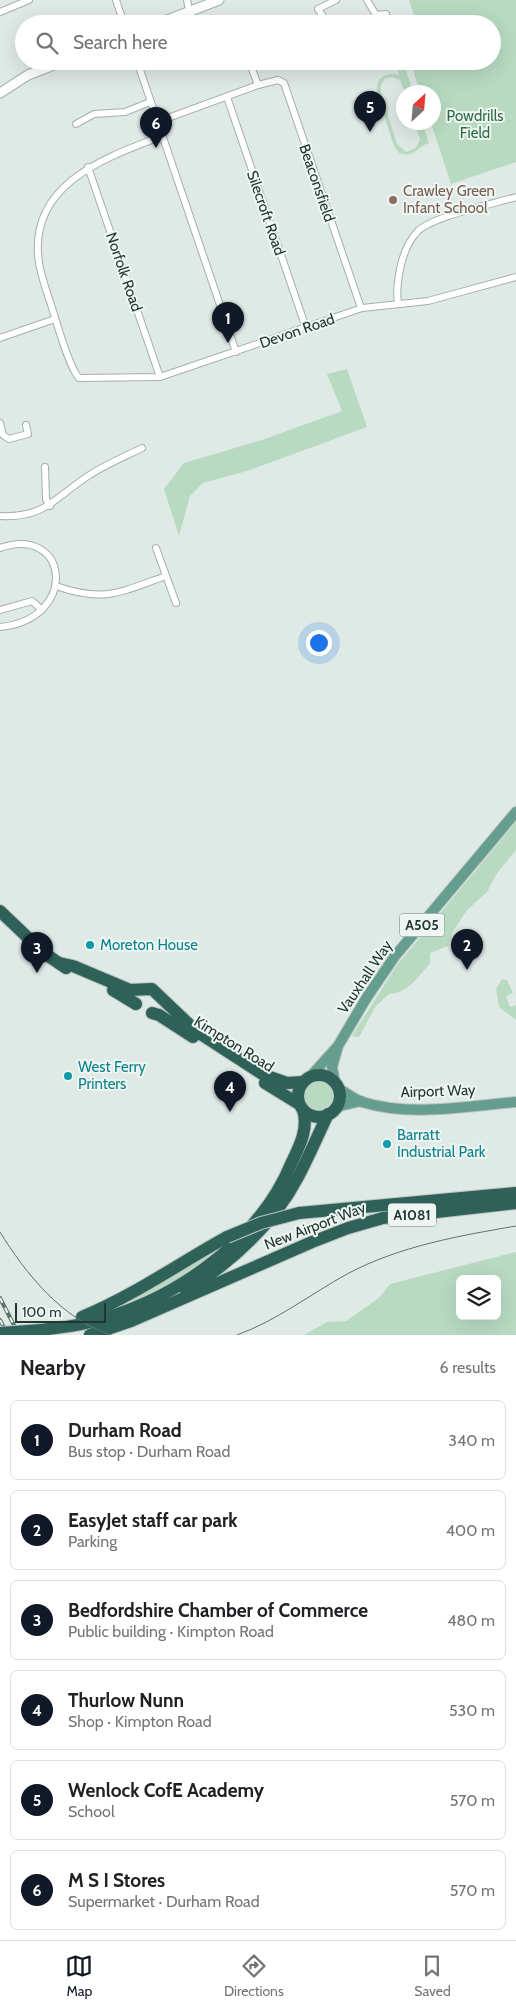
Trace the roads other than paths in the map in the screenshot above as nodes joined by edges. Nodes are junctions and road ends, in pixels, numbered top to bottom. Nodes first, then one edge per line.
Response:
1 (29, 0) edge
2 (116, 0) edge
3 (187, 0) edge
4 (219, 0) edge
5 (336, 0) edge
6 (367, 0) edge
7 (189, 11) junction
8 (0, 12) edge
9 (386, 14) dead end
10 (121, 15) edge
11 (179, 15) edge
12 (322, 15) edge
13 (375, 15) edge
14 (381, 15) edge
15 (41, 70) edge
16 (139, 70) edge
17 (252, 70) edge
18 (258, 85) junction
19 (0, 93) edge
20 (227, 97) junction
21 (150, 102) junction
22 (157, 122) junction
23 (76, 124) dead end
24 (162, 136) junction
25 (88, 167) junction
26 (516, 197) edge
27 (516, 277) edge
28 (398, 303) junction
29 (361, 308) junction
30 (55, 319) junction
31 (306, 328) junction
32 (0, 338) edge
33 (236, 352) junction
34 (160, 377) junction
35 (0, 423) edge
36 (26, 425) dead end
37 (142, 448) dead end
38 (45, 467) dead end
39 (50, 506) junction
40 (0, 516) edge
41 (0, 548) edge
42 (156, 548) dead end
43 (166, 576) junction
44 (56, 586) junction
45 (176, 603) dead end
46 (0, 610) edge
47 (42, 610) junction
48 (0, 627) edge
49 (516, 812) edge
50 (0, 911) edge
51 (59, 963) junction
52 (142, 990) junction
53 (160, 998) junction
54 (136, 1004) junction
55 (152, 1012) junction
56 (338, 1046) junction
57 (306, 1080) junction
58 (337, 1086) junction
59 (361, 1102) junction
60 (516, 1102) edge
61 (301, 1107) junction
62 (331, 1112) junction
63 (516, 1193) edge
64 (516, 1204) edge
65 (163, 1306) junction
66 (46, 1330) junction
67 (0, 1333) edge
68 (90, 1335) edge

1 - 8 street
2 - 10 street
3 - 7 street
4 - 7 street
5 - 12 street
6 - 13 street
7 - 11 street
9 - 14 street
15 - 19 street
16 - 21 street
17 - 18 street
18 - 20 street
18 - 29 street, Beaconsfield
20 - 22 street
20 - 31 street, Silecroft Road
21 - 22 street
21 - 23 street
22 - 24 street
24 - 25 street
24 - 33 street
25 - 30 street
25 - 34 street, Norfolk Road
26 - 28 street
27 - 28 street, Devon Road
28 - 29 street, Devon Road
29 - 31 street, Devon Road
30 - 32 street
30 - 34 street, Devon Road
31 - 33 street, Devon Road
33 - 34 street, Devon Road
35 - 36 street
37 - 39 street
38 - 39 street
39 - 40 street
41 - 44 street
42 - 43 street
43 - 44 street
43 - 45 street
44 - 47 street
46 - 47 street
47 - 48 street
49 - 56 main road, Vauxhall Way / A505
50 - 51 highway
51 - 52 highway
51 - 54 highway
52 - 53 highway
52 - 54 highway
53 - 55 highway
53 - 57 highway, Kimpton Road
54 - 55 highway
55 - 61 highway, Kimpton Road
56 - 57 main road, Vauxhall Way / A505
56 - 58 main road, Vauxhall Way / A505
57 - 58 highway
57 - 61 highway
58 - 59 main road, Airport Way
58 - 62 highway
59 - 60 main road, Airport Way
59 - 62 main road, Airport Way
61 - 62 highway
61 - 66 highway, New Airport Way / A1081
62 - 65 highway, New Airport Way / A1081
63 - 66 highway, New Airport Way / A1081, bridge
64 - 65 highway, New Airport Way / A1081
65 - 68 highway, New Airport Way / A1081
66 - 67 highway, New Airport Way / A1081, bridge

